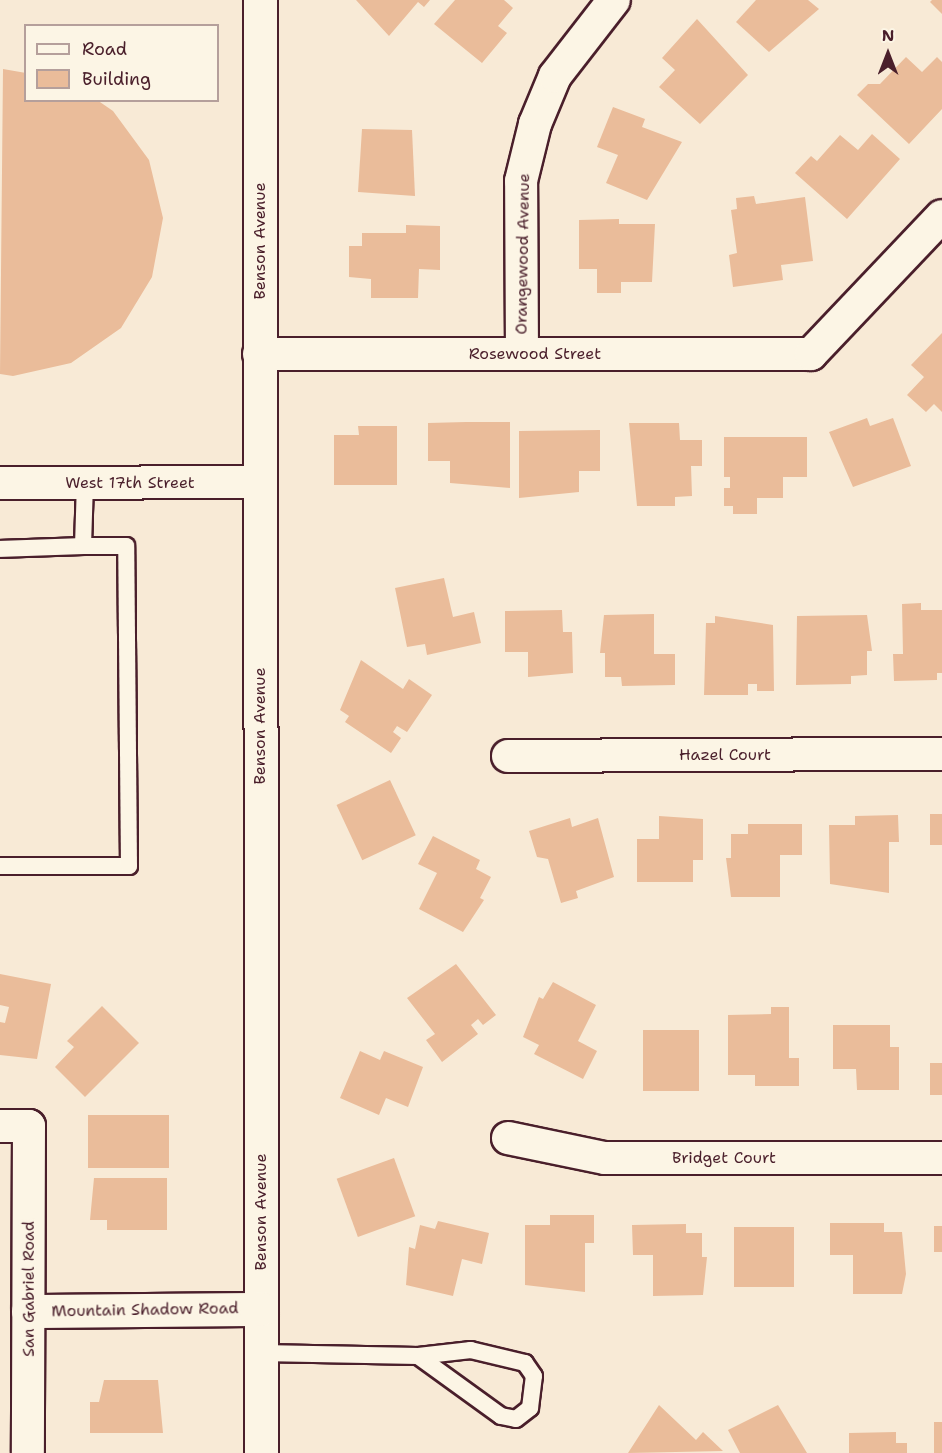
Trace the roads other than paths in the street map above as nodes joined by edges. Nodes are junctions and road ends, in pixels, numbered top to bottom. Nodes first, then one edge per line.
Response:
1 (260, 0) edge
2 (615, 0) edge
3 (942, 216) edge
4 (260, 354) junction
5 (522, 354) junction
6 (85, 482) junction
7 (260, 482) junction
8 (0, 483) edge
9 (83, 546) junction
10 (0, 549) edge
11 (942, 754) edge
12 (508, 756) dead end
13 (0, 866) edge
14 (14, 1126) edge
15 (508, 1137) dead end
16 (942, 1158) edge
17 (261, 1309) junction
18 (28, 1311) junction
19 (261, 1353) junction
20 (418, 1356) junction
21 (28, 1453) edge
22 (261, 1453) edge

1 - 4 main road, Benson Avenue
2 - 5 street, Orangewood Avenue
3 - 5 street, Rosewood Street
4 - 5 street, Rosewood Street
4 - 7 main road, Benson Avenue
6 - 7 street, West 17th Street
6 - 8 street, West 17th Street
6 - 9 lane
7 - 17 main road, Benson Avenue
9 - 10 lane
9 - 13 lane
11 - 12 street, Hazel Court
14 - 18 street, San Gabriel Road
15 - 16 street, Bridget Court
17 - 18 main road, Mountain Shadow Road
17 - 19 main road, Benson Avenue
18 - 21 street, San Gabriel Road
19 - 20 lane
19 - 22 main road, Benson Avenue
20 - 20 lane

